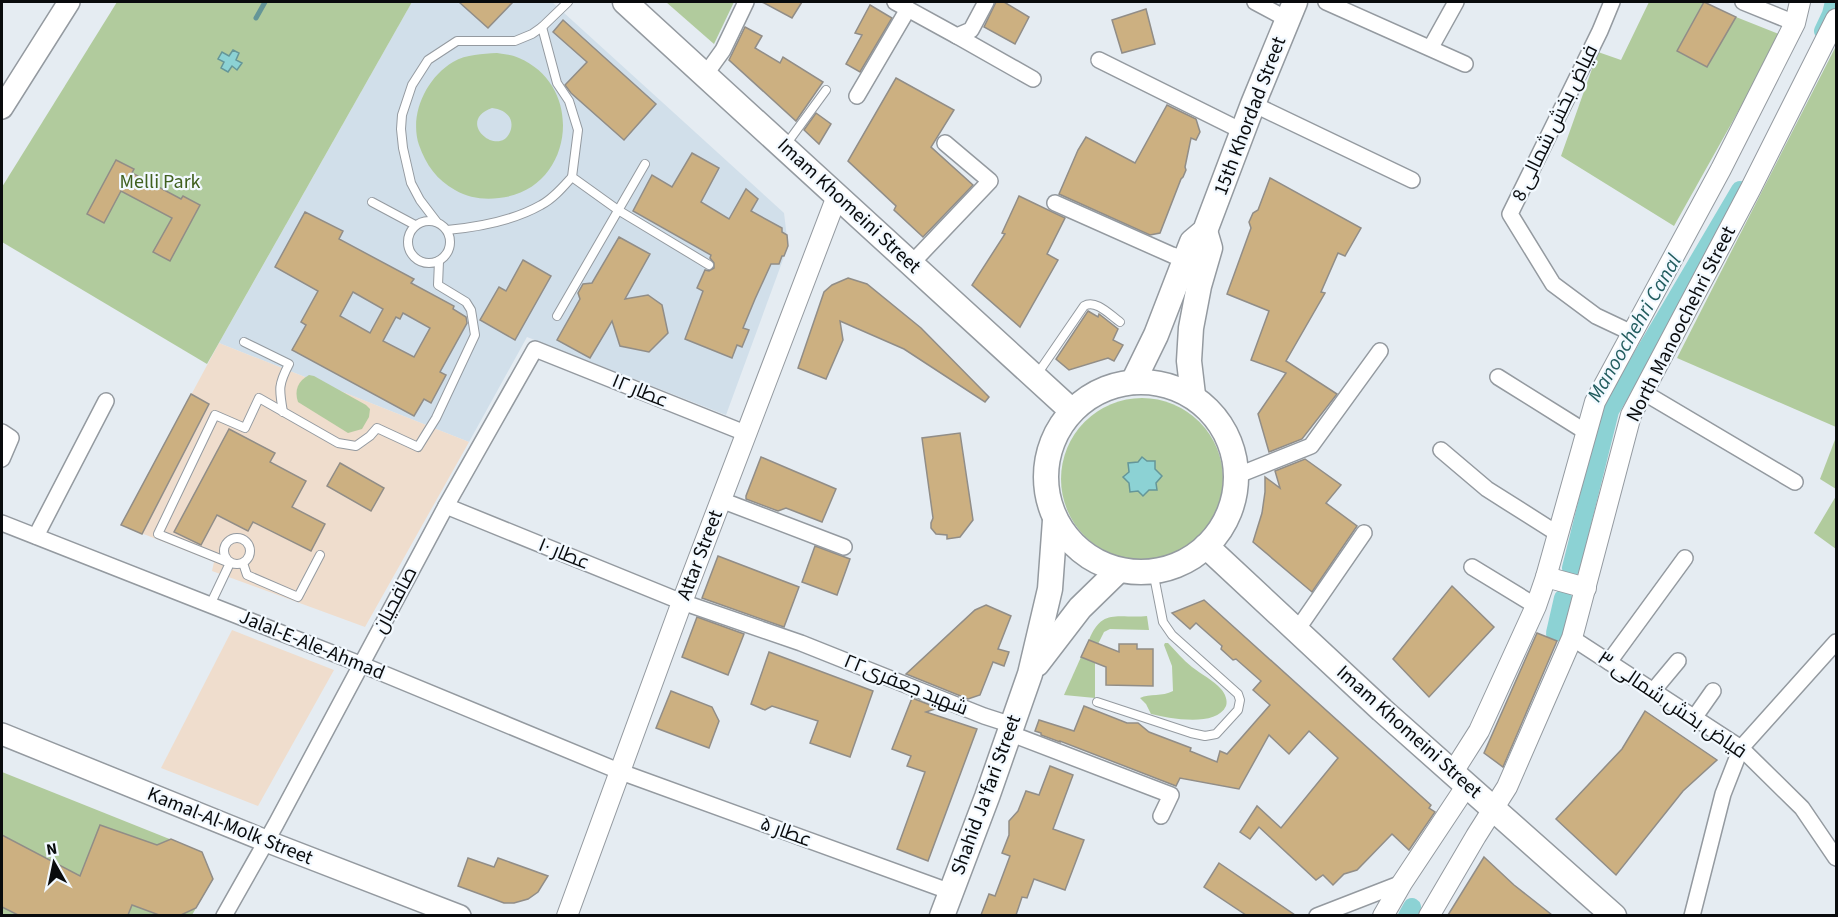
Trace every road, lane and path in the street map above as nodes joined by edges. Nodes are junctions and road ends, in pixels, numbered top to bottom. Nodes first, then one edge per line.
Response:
1 (69, 2) edge
2 (568, 2) edge
3 (625, 2) edge
4 (746, 2) edge
5 (986, 2) edge
6 (1255, 2) edge
7 (1326, 2) edge
8 (1456, 2) edge
9 (1612, 2) edge
10 (1743, 2) edge
11 (1800, 2) edge
12 (902, 5) edge
13 (1291, 10) edge
14 (1836, 19) edge
15 (1795, 23) junction
16 (542, 27) junction
17 (957, 36) junction
18 (1431, 47) junction
19 (1099, 60) dead end
20 (1465, 63) dead end
21 (705, 75) junction
22 (1033, 79) dead end
23 (826, 90) dead end
24 (857, 96) dead end
25 (1253, 104) junction
26 (2, 108) edge
27 (1244, 132) junction
28 (945, 143) dead end
29 (784, 147) junction
30 (645, 164) dead end
31 (1721, 170) junction
32 (572, 177) junction
33 (1412, 180) dead end
34 (1751, 188) junction
35 (837, 196) junction
36 (372, 202) dead end
37 (1055, 203) dead end
38 (618, 210) junction
39 (436, 221) junction
40 (415, 225) junction
41 (447, 230) junction
42 (1205, 231) junction
43 (1185, 259) junction
44 (439, 261) junction
45 (911, 264) junction
46 (709, 265) dead end
47 (557, 316) dead end
48 (1120, 321) dead end
49 (1632, 333) junction
50 (244, 342) dead end
51 (535, 349) joint
52 (1380, 351) dead end
53 (1035, 377) junction
54 (1498, 377) dead end
55 (1133, 382) junction
56 (1643, 392) junction
57 (1193, 395) junction
58 (106, 401) dead end
59 (1072, 411) junction
60 (283, 412) junction
61 (2, 432) edge
62 (1586, 432) junction
63 (746, 433) junction
64 (1441, 450) dead end
65 (2, 459) edge
66 (1236, 476) junction
67 (1795, 482) dead end
68 (721, 500) junction
69 (446, 506) junction
70 (1055, 520) junction
71 (2, 523) edge
72 (1364, 532) dead end
73 (1558, 534) junction
74 (36, 536) junction
75 (1206, 546) junction
76 (844, 547) dead end
77 (320, 555) dead end
78 (1684, 558) dead end
79 (230, 563) junction
80 (243, 563) junction
81 (1472, 567) dead end
82 (1119, 570) junction
83 (1153, 572) junction
84 (1546, 577) junction
85 (1586, 588) junction
86 (682, 602) junction
87 (210, 605) junction
88 (1536, 606) junction
89 (1297, 630) junction
90 (1572, 638) junction
91 (1836, 642) edge
92 (801, 643) joint
93 (1677, 661) dead end
94 (1609, 662) junction
95 (360, 664) junction
96 (1030, 674) junction
97 (1653, 691) junction
98 (1713, 691) dead end
99 (1097, 702) dead end
100 (1694, 718) junction
101 (1010, 729) junction
102 (2, 734) edge
103 (1741, 748) junction
104 (621, 772) junction
105 (1460, 779) junction
106 (1493, 808) junction
107 (1161, 816) dead end
108 (266, 841) junction
109 (1836, 858) edge
110 (1402, 883) junction
111 (951, 892) junction
112 (224, 915) edge
113 (460, 915) edge
114 (567, 915) edge
115 (942, 915) edge
116 (1317, 915) edge
117 (1383, 915) edge
118 (1429, 915) edge
119 (1614, 915) edge
120 (1692, 915) edge

1 - 26 main road
2 - 16 lane
3 - 21 main road, Imam Khomeini Street
4 - 21 street
5 - 17 street
6 - 13 street
7 - 18 street
8 - 18 street
9 - 49 street, فیاض بخش شمالی 8
10 - 15 street
11 - 15 street, North Manoochehri Street
12 - 17 street
12 - 24 street
13 - 25 main road, 15th Khordad Street
14 - 34 street, North Manoochehri Street
15 - 31 street, North Manoochehri Street
16 - 32 lane
16 - 39 lane
17 - 22 street
18 - 20 street
19 - 27 street
21 - 29 main road, Imam Khomeini Street
23 - 29 lane
25 - 27 main road, 15th Khordad Street
25 - 33 street
27 - 42 main road, 15th Khordad Street
28 - 45 street
29 - 35 main road, Imam Khomeini Street
30 - 38 lane
31 - 34 street
31 - 49 street, North Manoochehri Street
32 - 38 lane
32 - 41 lane
34 - 56 street, North Manoochehri Street
35 - 45 main road, Imam Khomeini Street
35 - 63 street, Attar Street
36 - 40 lane
37 - 43 street
38 - 46 lane
38 - 47 lane
39 - 40 lane
39 - 41 lane
40 - 44 lane
41 - 44 lane
42 - 43 main road, 15th Khordad Street
42 - 57 main road, 15th Khordad Street
43 - 55 main road, 15th Khordad Street
44 - 60 lane
45 - 53 main road, Imam Khomeini Street
48 - 53 lane
49 - 62 street, North Manoochehri Street
50 - 60 lane
51 - 63 street, عطار ۱۲
51 - 69 street, صافحیان
52 - 66 street
53 - 59 main road, Imam Khomeini Street
54 - 62 street
55 - 57 main road
55 - 59 main road
56 - 67 street
56 - 85 street, North Manoochehri Street
57 - 66 main road
58 - 74 street
59 - 70 main road
60 - 79 lane
61 - 65 street
62 - 73 street, North Manoochehri Street
63 - 68 street, Attar Street
64 - 73 street
66 - 75 main road
68 - 76 street
68 - 86 street, Attar Street
69 - 86 street, عطار ۱۰
69 - 95 street, صافحیان
70 - 82 main road
70 - 96 main road, Shahid Ja'fari Street
71 - 74 street, Jalal-E-Ale-Ahmad
72 - 89 street
73 - 84 street, North Manoochehri Street
74 - 87 street, Jalal-E-Ale-Ahmad
75 - 83 main road
75 - 89 main road, Imam Khomeini Street
77 - 80 lane
78 - 94 street
79 - 80 lane
79 - 80 lane
79 - 87 lane
81 - 88 street
82 - 83 main road
82 - 96 main road, Shahid Ja'fari Street
83 - 99 lane
84 - 85 street
84 - 88 street, North Manoochehri Street
85 - 90 street, North Manoochehri Street
86 - 92 street, عطار ۱۰
86 - 104 street, Attar Street
87 - 95 street, Jalal-E-Ale-Ahmad
88 - 105 street, North Manoochehri Street
89 - 105 main road, Imam Khomeini Street
90 - 94 street, فیاض بخش شمالی ۳
90 - 106 street, North Manoochehri Street
91 - 103 street
92 - 101 street, شهید جعفری۲۲
93 - 97 street
94 - 97 street, فیاض بخش شمالی ۳
95 - 104 street, Jalal-E-Ale-Ahmad
95 - 108 street, صافحیان
96 - 101 main road, Shahid Ja'fari Street
97 - 100 street, فیاض بخش شمالی ۳
98 - 100 street
100 - 103 street, فیاض بخش شمالی ۳
101 - 107 street, شهید جعفری۲۲
101 - 111 main road, Shahid Ja'fari Street
102 - 108 main road, Kamal-Al-Molk Street
103 - 109 street, فیاض بخش شمالی ۳
103 - 120 street
104 - 111 street, عطار ۵
104 - 114 street, Attar Street
105 - 106 main road, Imam Khomeini Street
105 - 110 street, North Manoochehri Street
106 - 118 street, North Manoochehri Street
106 - 119 main road, Imam Khomeini Street
108 - 112 street, صافحیان
108 - 113 main road, Kamal-Al-Molk Street
110 - 116 street
110 - 117 street, North Manoochehri Street
111 - 115 main road, Shahid Ja'fari Street

